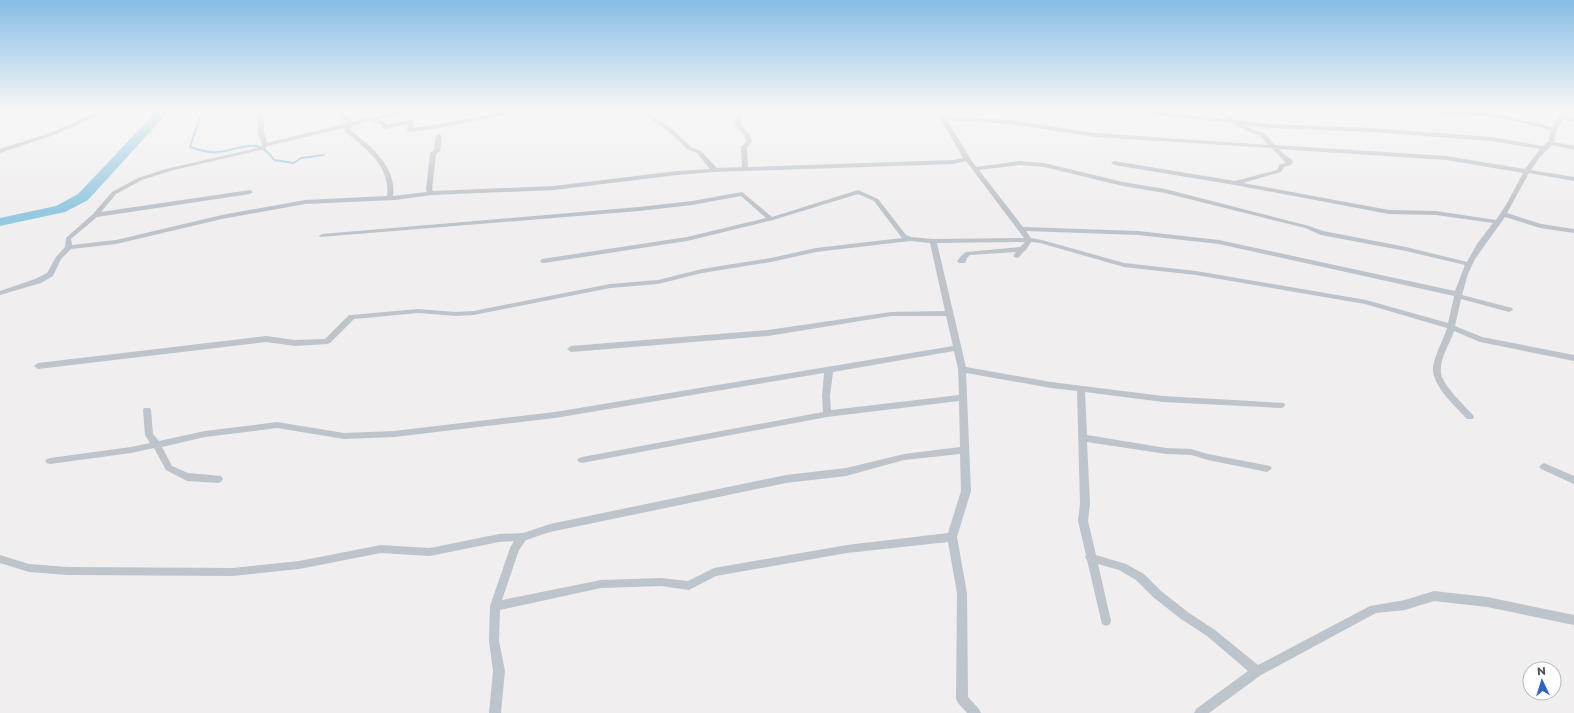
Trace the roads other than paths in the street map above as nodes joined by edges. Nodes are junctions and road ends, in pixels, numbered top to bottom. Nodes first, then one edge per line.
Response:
1 (24, 143) edge
2 (268, 143) edge
3 (362, 143) edge
4 (438, 143) edge
5 (684, 143) edge
6 (748, 143) edge
7 (958, 143) edge
8 (1218, 143) edge
9 (1271, 143) edge
10 (1516, 143) edge
11 (1550, 143) edge
12 (1551, 143) edge
13 (265, 144) joint
14 (1274, 147) junction
15 (1543, 148) junction
16 (1574, 148) edge
17 (0, 151) edge
18 (967, 159) junction
19 (1114, 163) dead end
20 (745, 168) junction
21 (976, 169) junction
22 (716, 170) junction
23 (1528, 171) junction
24 (1574, 179) edge
25 (1235, 183) junction
26 (250, 192) dead end
27 (432, 193) junction
28 (390, 197) junction
29 (1503, 214) junction
30 (95, 215) junction
31 (771, 219) junction
32 (1497, 222) junction
33 (1023, 229) junction
34 (1574, 231) edge
35 (322, 236) dead end
36 (910, 239) junction
37 (1029, 240) junction
38 (933, 241) junction
39 (69, 247) junction
40 (1024, 248) junction
41 (1017, 256) dead end
42 (544, 261) dead end
43 (961, 261) dead end
44 (1468, 264) junction
45 (0, 293) edge
46 (1457, 295) junction
47 (1509, 310) dead end
48 (950, 314) junction
49 (1451, 327) junction
50 (957, 348) junction
51 (571, 349) dead end
52 (1574, 358) edge
53 (38, 366) dead end
54 (829, 369) junction
55 (962, 369) junction
56 (1082, 389) junction
57 (963, 397) junction
58 (1281, 405) dead end
59 (147, 410) dead end
60 (827, 414) junction
61 (1470, 416) dead end
62 (1084, 438) junction
63 (157, 445) junction
64 (965, 450) junction
65 (582, 460) dead end
66 (50, 462) dead end
67 (1544, 467) dead end
68 (1267, 468) dead end
69 (218, 479) dead end
70 (1574, 480) edge
71 (523, 537) junction
72 (952, 537) junction
73 (1090, 557) junction
74 (0, 559) edge
75 (495, 606) junction
76 (1574, 620) edge
77 (1106, 621) dead end
78 (1257, 671) junction
79 (495, 713) edge
80 (975, 713) edge
81 (1200, 713) edge

1 - 17 street
2 - 13 street
3 - 28 street
4 - 27 street
5 - 22 street
6 - 20 street
7 - 18 street
8 - 14 street
9 - 14 street
10 - 15 street
11 - 15 street
12 - 16 street
13 - 30 street
14 - 23 street
14 - 25 street
15 - 23 street
18 - 20 street
18 - 21 street
19 - 25 street
20 - 22 street
21 - 33 street
21 - 44 street
22 - 27 street
23 - 24 street
23 - 29 street
25 - 32 street
26 - 30 street
27 - 28 street
28 - 39 street
29 - 32 street
29 - 34 street
30 - 39 street
31 - 35 street
31 - 36 street
31 - 42 street
32 - 44 street
33 - 37 street
33 - 46 street
36 - 38 street
36 - 53 street
37 - 38 street
37 - 40 street
37 - 49 street
38 - 48 street
39 - 45 street
40 - 41 street
40 - 43 street
44 - 46 street
46 - 47 street
46 - 49 street
48 - 50 street
48 - 51 street
49 - 52 street
49 - 61 street
50 - 54 street
50 - 55 street
54 - 60 street
54 - 63 street
55 - 56 street
55 - 57 street
56 - 58 street
56 - 62 street
57 - 60 street
57 - 64 street
59 - 63 street
60 - 65 street
62 - 68 street
62 - 73 street
63 - 66 street
63 - 69 street
64 - 71 street
64 - 72 street
67 - 70 street
71 - 74 street
71 - 75 street
72 - 75 street
72 - 80 street
73 - 77 street
73 - 78 street
75 - 79 street
76 - 78 street
78 - 81 street

